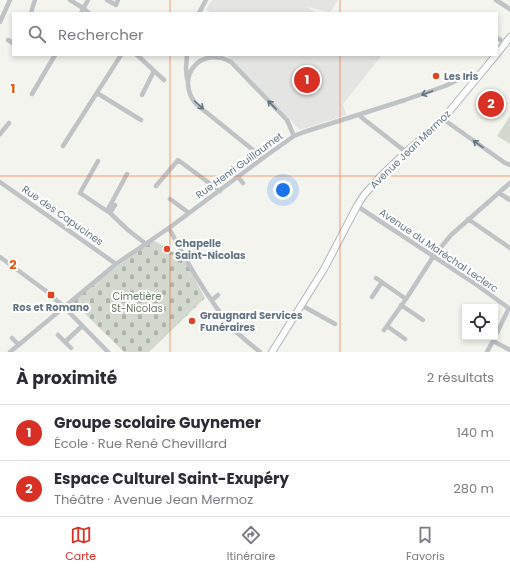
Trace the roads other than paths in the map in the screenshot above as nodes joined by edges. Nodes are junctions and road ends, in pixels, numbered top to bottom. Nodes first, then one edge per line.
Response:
1 (10, 0) edge
2 (35, 0) edge
3 (70, 0) edge
4 (88, 0) edge
5 (107, 0) edge
6 (118, 0) edge
7 (496, 0) edge
8 (203, 1) edge
9 (510, 9) edge
10 (82, 11) edge
11 (31, 12) edge
12 (199, 12) edge
13 (0, 22) edge
14 (510, 37) edge
15 (498, 39) edge
16 (8, 40) dead end
17 (12, 42) edge
18 (506, 43) junction
19 (498, 53) edge
20 (54, 56) edge
21 (120, 56) edge
22 (138, 56) edge
23 (187, 56) edge
24 (212, 56) edge
25 (495, 56) edge
26 (154, 71) junction
27 (477, 78) junction
28 (164, 80) dead end
29 (188, 86) junction
30 (97, 93) junction
31 (32, 94) dead end
32 (142, 95) dead end
33 (361, 117) dead end
34 (443, 119) junction
35 (140, 120) dead end
36 (9, 123) dead end
37 (0, 134) edge
38 (294, 136) junction
39 (63, 146) dead end
40 (406, 152) junction
41 (263, 158) junction
42 (98, 161) dead end
43 (510, 165) edge
44 (127, 174) dead end
45 (238, 177) junction
46 (0, 182) edge
47 (243, 183) dead end
48 (510, 184) edge
49 (156, 186) dead end
50 (220, 191) junction
51 (499, 193) junction
52 (170, 199) dead end
53 (510, 200) edge
54 (114, 204) dead end
55 (357, 206) junction
56 (109, 212) junction
57 (189, 214) junction
58 (468, 219) junction
59 (169, 228) junction
60 (146, 244) junction
61 (510, 248) edge
62 (0, 257) edge
63 (433, 257) junction
64 (116, 264) junction
65 (376, 278) dead end
66 (382, 282) junction
67 (218, 295) dead end
68 (372, 296) dead end
69 (406, 299) junction
70 (212, 300) junction
71 (301, 305) junction
72 (401, 305) junction
73 (64, 307) junction
74 (510, 308) edge
75 (423, 320) dead end
76 (335, 324) dead end
77 (82, 326) junction
78 (387, 326) junction
79 (384, 330) dead end
80 (498, 330) edge
81 (58, 334) dead end
82 (12, 338) dead end
83 (405, 339) dead end
84 (493, 340) edge
85 (497, 340) edge
86 (65, 342) junction
87 (19, 345) junction
88 (71, 348) dead end
89 (510, 350) edge
90 (10, 352) edge
91 (108, 352) edge
92 (260, 352) edge
93 (272, 352) edge
94 (487, 352) edge

1 - 13 street
2 - 11 street
3 - 10 street
4 - 10 street
5 - 6 street
7 - 9 street
8 - 12 street
14 - 18 street, Avenue Jean Mermoz
15 - 18 street
16 - 17 street
18 - 19 street, Avenue Jean Mermoz
20 - 31 street
21 - 30 street
22 - 26 street
23 - 29 street
24 - 29 street
38 -> 24 street
25 - 27 street, Avenue Jean Mermoz
26 - 28 street
26 - 32 street
27 - 34 street, Avenue Jean Mermoz
27 -> 38 street, Rue Henri Guillaumet
29 -> 41 street
30 - 35 street
30 - 39 street
33 - 40 street
34 - 40 street, Avenue Jean Mermoz
43 -> 34 street
36 - 37 street
38 - 41 street, Rue Henri Guillaumet
40 - 55 street, Avenue Jean Mermoz
41 - 45 street, Rue Henri Guillaumet
42 - 56 street
44 - 56 street
45 - 47 street
45 - 50 street, Rue Henri Guillaumet
46 - 64 street, Rue des Capucines
48 - 51 street
49 - 50 street
50 - 57 street, Rue Henri Guillaumet
51 - 53 street
51 - 58 street
52 - 57 street
54 - 56 street
55 - 63 street, Avenue du Maréchal Leclerc
55 - 71 street, Avenue Jean Mermoz
56 - 60 street
57 - 59 street, Rue Henri Guillaumet
58 - 61 street
58 - 63 street
59 - 60 street, Rue Henri Guillaumet
59 - 70 street
60 - 64 street, Rue Henri Guillaumet
62 - 73 street
63 - 69 street
63 - 74 street, Avenue du Maréchal Leclerc
64 - 73 street, Rue Henri Guillaumet
65 - 66 street
66 - 68 street
66 - 69 street
67 - 70 street
69 - 72 street
70 - 92 street
71 - 76 street
71 - 93 street, Avenue Jean Mermoz
72 - 75 street
72 - 78 street
73 - 77 street
73 - 87 street, Rue Henri Guillaumet
74 - 80 street
77 - 86 street
77 - 91 street
78 - 79 street
78 - 83 street
81 - 86 street
82 - 87 street
84 - 94 street
85 - 89 street
86 - 88 street
87 - 90 street, Rue Henri Guillaumet

